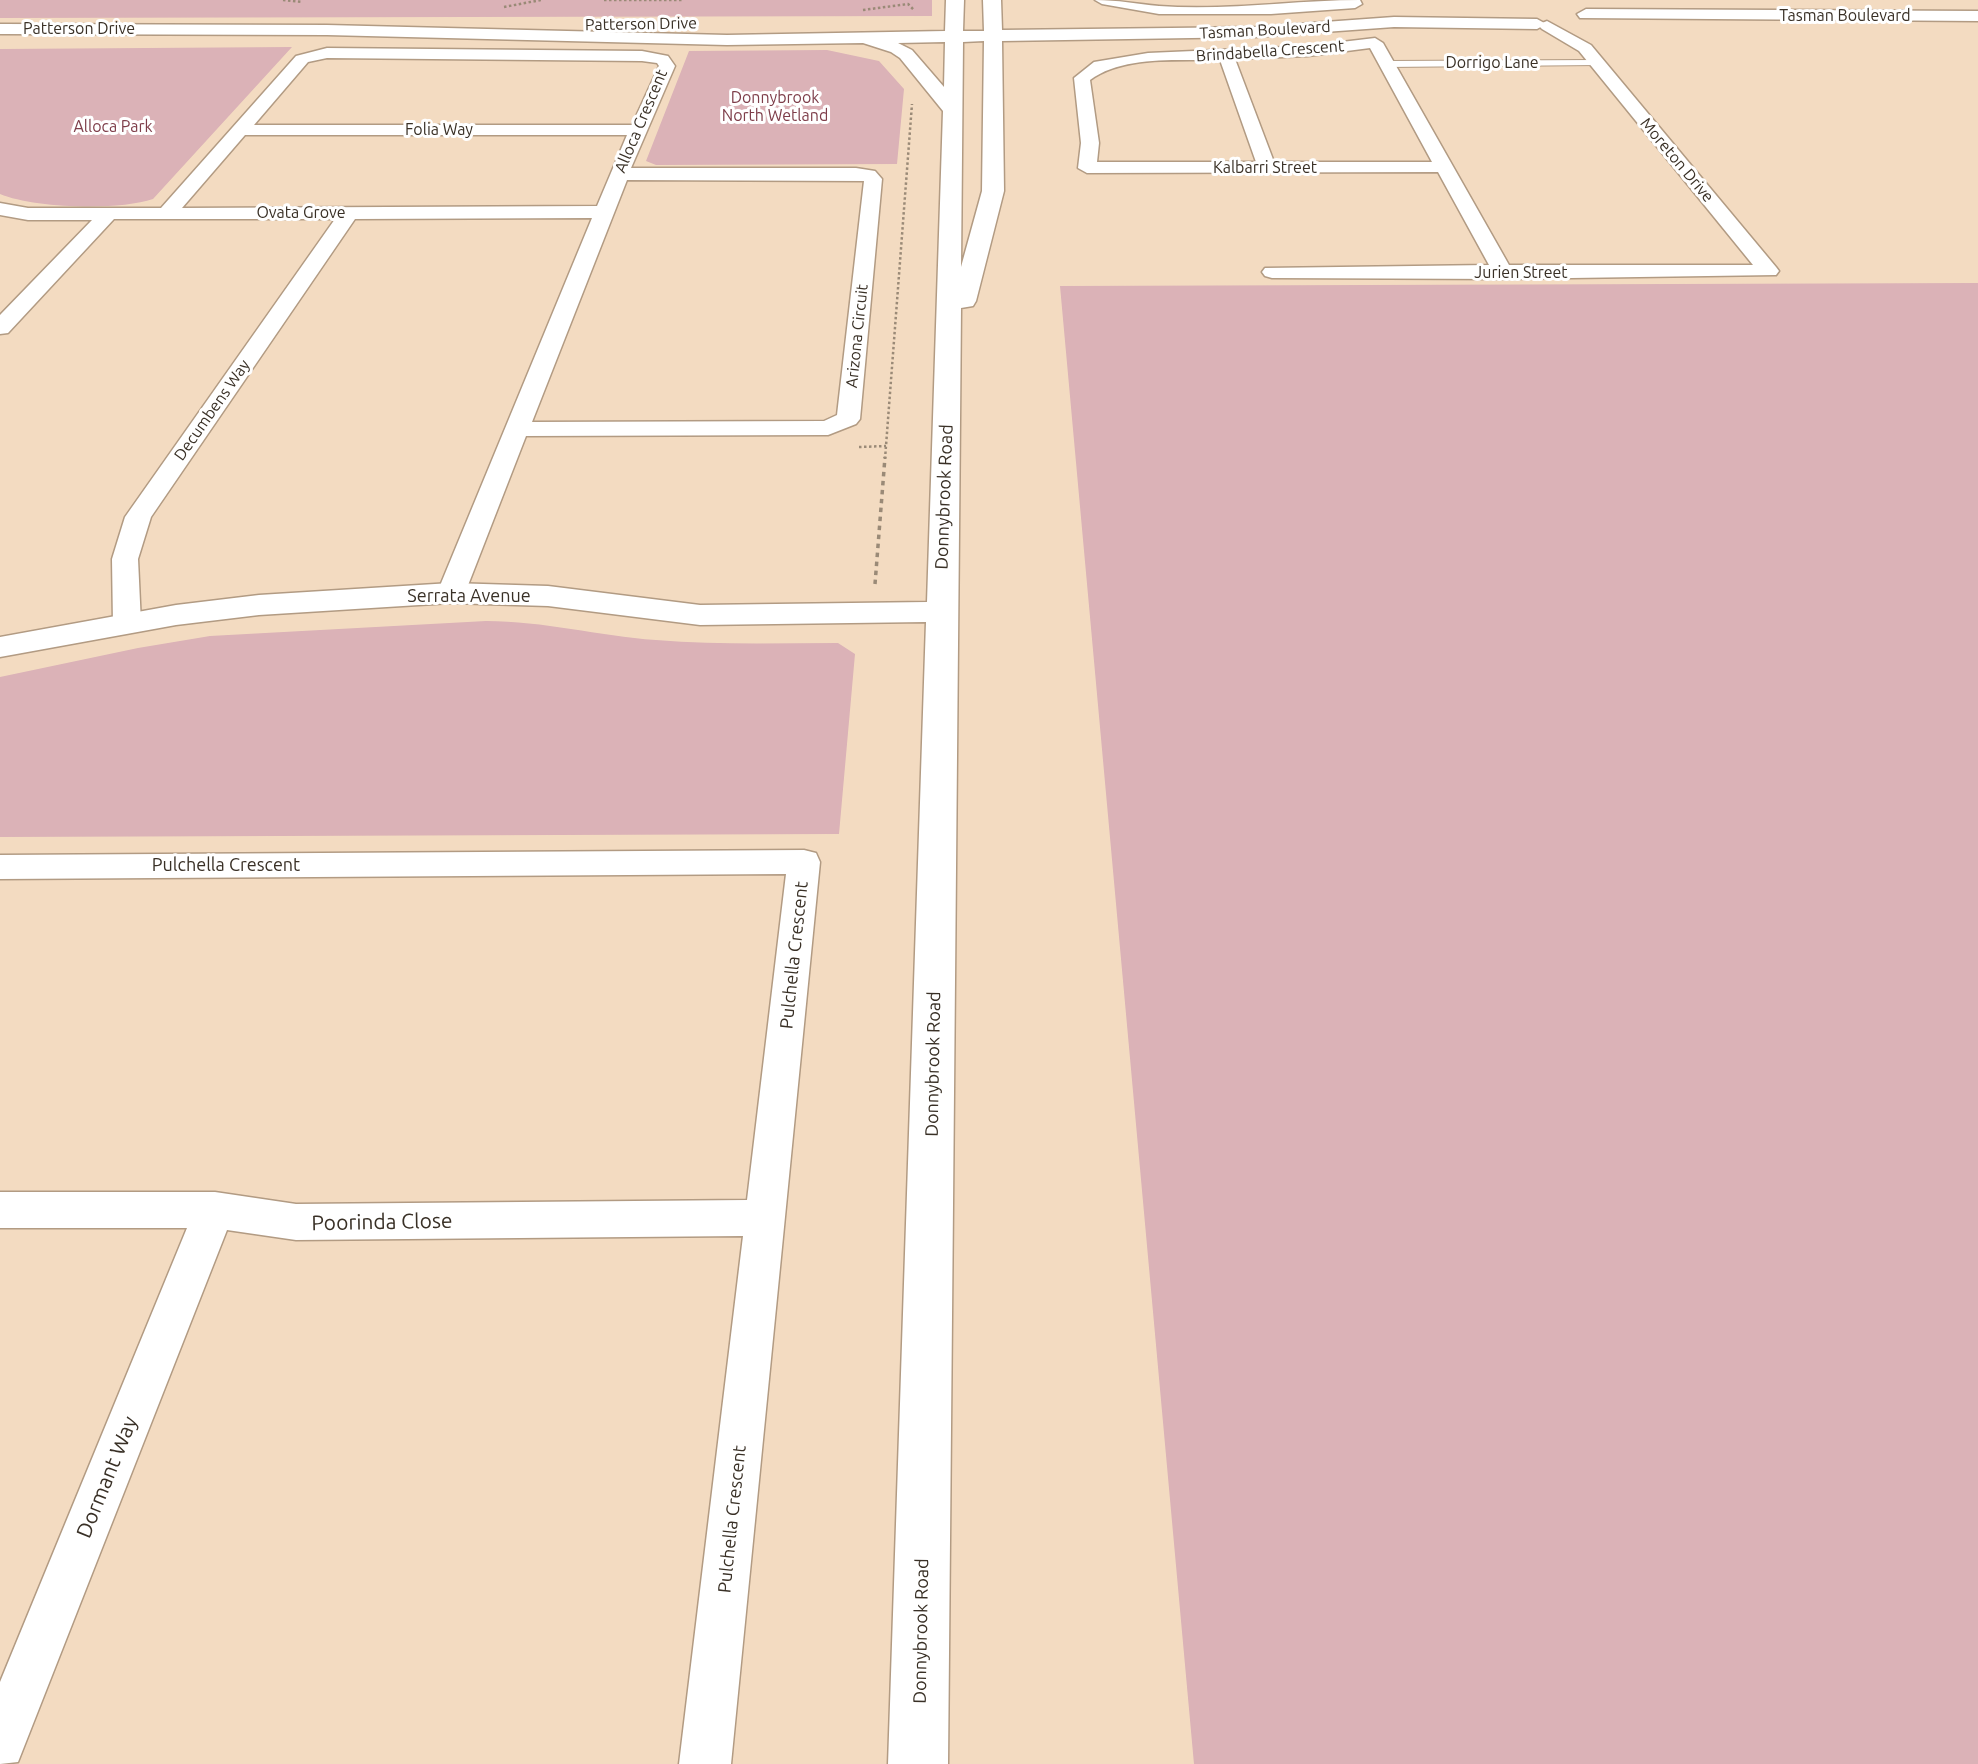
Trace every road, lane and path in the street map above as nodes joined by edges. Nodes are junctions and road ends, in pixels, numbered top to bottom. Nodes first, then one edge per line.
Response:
1 (604, 0) edge
2 (683, 0) edge
3 (911, 0) edge
4 (1102, 0) edge
5 (1353, 0) edge
6 (908, 4) junction
7 (1546, 7) dead end
8 (1568, 8) dead end
9 (861, 10) dead end
10 (952, 16) edge
11 (1978, 16) edge
12 (992, 19) edge
13 (922, 20) junction
14 (1586, 20) junction
15 (1536, 21) junction
16 (0, 29) edge
17 (327, 30) junction
18 (1255, 32) junction
19 (862, 39) junction
20 (1065, 54) dead end
21 (1226, 55) junction
22 (1591, 56) junction
23 (1017, 61) dead end
24 (1386, 64) junction
25 (993, 65) junction
26 (913, 99) dead end
27 (954, 112) junction
28 (239, 130) junction
29 (638, 130) junction
30 (1444, 167) junction
31 (1087, 168) joint
32 (1267, 168) junction
33 (618, 174) junction
34 (0, 209) edge
35 (349, 212) junction
36 (603, 212) junction
37 (109, 213) junction
38 (167, 213) junction
39 (1769, 271) joint
40 (1272, 272) dead end
41 (1503, 273) junction
42 (0, 328) edge
43 (948, 363) junction
44 (519, 429) junction
45 (451, 593) junction
46 (941, 612) junction
47 (873, 613) junction
48 (127, 624) junction
49 (0, 647) edge
50 (0, 867) edge
51 (0, 1210) edge
52 (215, 1210) junction
53 (765, 1218) junction
54 (0, 1744) edge
55 (705, 1764) edge
56 (918, 1764) edge

1 - 2 path
3 - 6 path
4 - 5 street
6 - 9 path
6 - 13 path
7 - 15 street
8 - 14 street
10 - 12 street
10 - 13 street, Patterson Drive
10 - 19 street, Patterson Drive
10 - 27 street, Donnybrook Road
11 - 14 street, Tasman Boulevard
12 - 15 street, Tasman Boulevard
12 - 18 street, Tasman Boulevard
12 - 25 street, Donnybrook Road
13 - 17 street, Patterson Drive
14 - 15 street, Tasman Boulevard
14 - 22 street
15 - 18 street, Tasman Boulevard
15 - 22 street, Moreton Drive
16 - 17 street, Patterson Drive
17 - 19 street, Patterson Drive
18 - 20 street
19 - 27 street
21 - 24 street, Brindabella Crescent
21 - 31 street, Brindabella Crescent
21 - 32 street
22 - 24 lane, Dorrigo Lane
22 - 39 street, Moreton Drive
23 - 25 street
24 - 30 street, Brindabella Crescent
25 - 43 street, Donnybrook Road
26 - 47 path
27 - 43 street, Donnybrook Road
28 - 29 street, Folia Way
28 - 29 street, Alloca Crescent
28 - 38 street, Alloca Crescent
29 - 33 street, Alloca Crescent
30 - 32 street, Kalbarri Street
30 - 41 street, Brindabella Crescent
31 - 32 street, Kalbarri Street
33 - 36 street, Alloca Crescent
33 - 44 street, Arizona Circuit
34 - 37 street, Ovata Grove
35 - 36 street, Ovata Grove
35 - 38 street, Ovata Grove
35 - 48 street, Decumbens Way
36 - 44 street, Alloca Crescent
37 - 38 street, Ovata Grove
37 - 42 street
39 - 41 street, Jurien Street
40 - 41 street, Jurien Street
43 - 46 street, Donnybrook Road
44 - 45 street, Alloca Crescent
45 - 47 street, Serrata Avenue
45 - 48 street, Serrata Avenue
46 - 47 street, Serrata Avenue
46 - 56 street, Donnybrook Road
48 - 49 street, Serrata Avenue
50 - 53 street, Pulchella Crescent
51 - 52 street, Poorinda Close
52 - 53 street, Poorinda Close
52 - 54 street, Dormant Way
53 - 55 street, Pulchella Crescent

